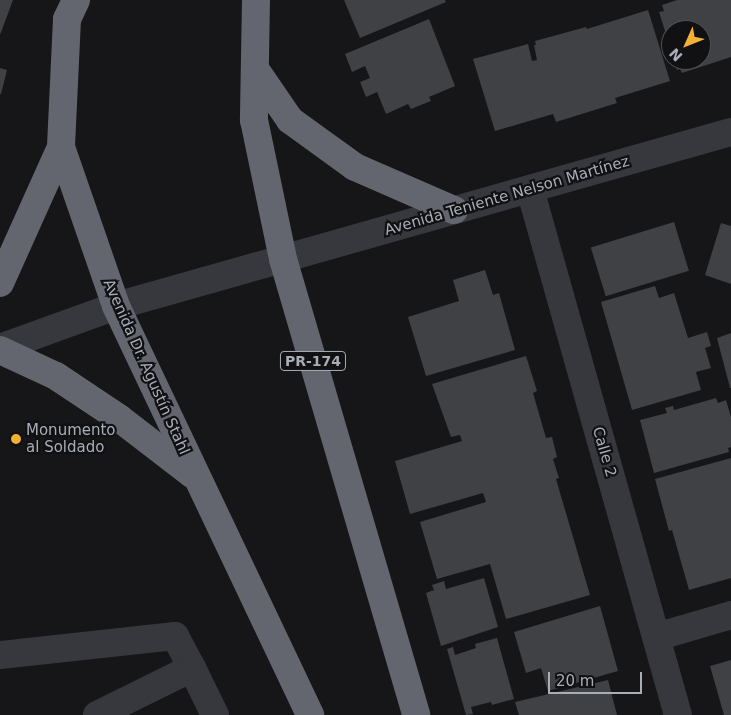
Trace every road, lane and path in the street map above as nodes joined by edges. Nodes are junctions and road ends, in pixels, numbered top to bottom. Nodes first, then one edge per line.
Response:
1 (76, 0) edge
2 (256, 0) edge
3 (255, 69) junction
4 (731, 132) edge
5 (61, 147) junction
6 (530, 189) junction
7 (454, 210) junction
8 (283, 260) junction
9 (0, 283) edge
10 (116, 306) junction
11 (0, 349) edge
12 (197, 478) junction
13 (731, 615) edge
14 (656, 636) junction
15 (0, 655) edge
16 (192, 668) junction
17 (97, 715) edge
18 (215, 715) edge
19 (310, 715) edge
20 (416, 715) edge
21 (678, 715) edge

1 - 5 highway, Avenida Dr. Agustín Stahl
2 - 3 highway, PR-174
3 - 7 highway
3 - 8 highway, PR-174
4 - 6 street, Avenida Teniente Nelson Martínez
5 - 9 highway
5 - 10 highway, Avenida Dr. Agustín Stahl
6 - 7 street, Avenida Teniente Nelson Martínez
6 - 14 street, Calle 2
7 - 8 street, Avenida Teniente Nelson Martínez
8 - 10 street, Avenida Teniente Nelson Martínez
8 - 20 highway, PR-174
10 - 11 street, Avenida Teniente Nelson Martínez
10 - 12 highway, Avenida Dr. Agustín Stahl
11 - 12 highway
12 - 19 highway, Avenida Dr. Agustín Stahl
13 - 14 street
14 - 21 street, Calle 2
15 - 16 street
16 - 17 street
16 - 18 street

